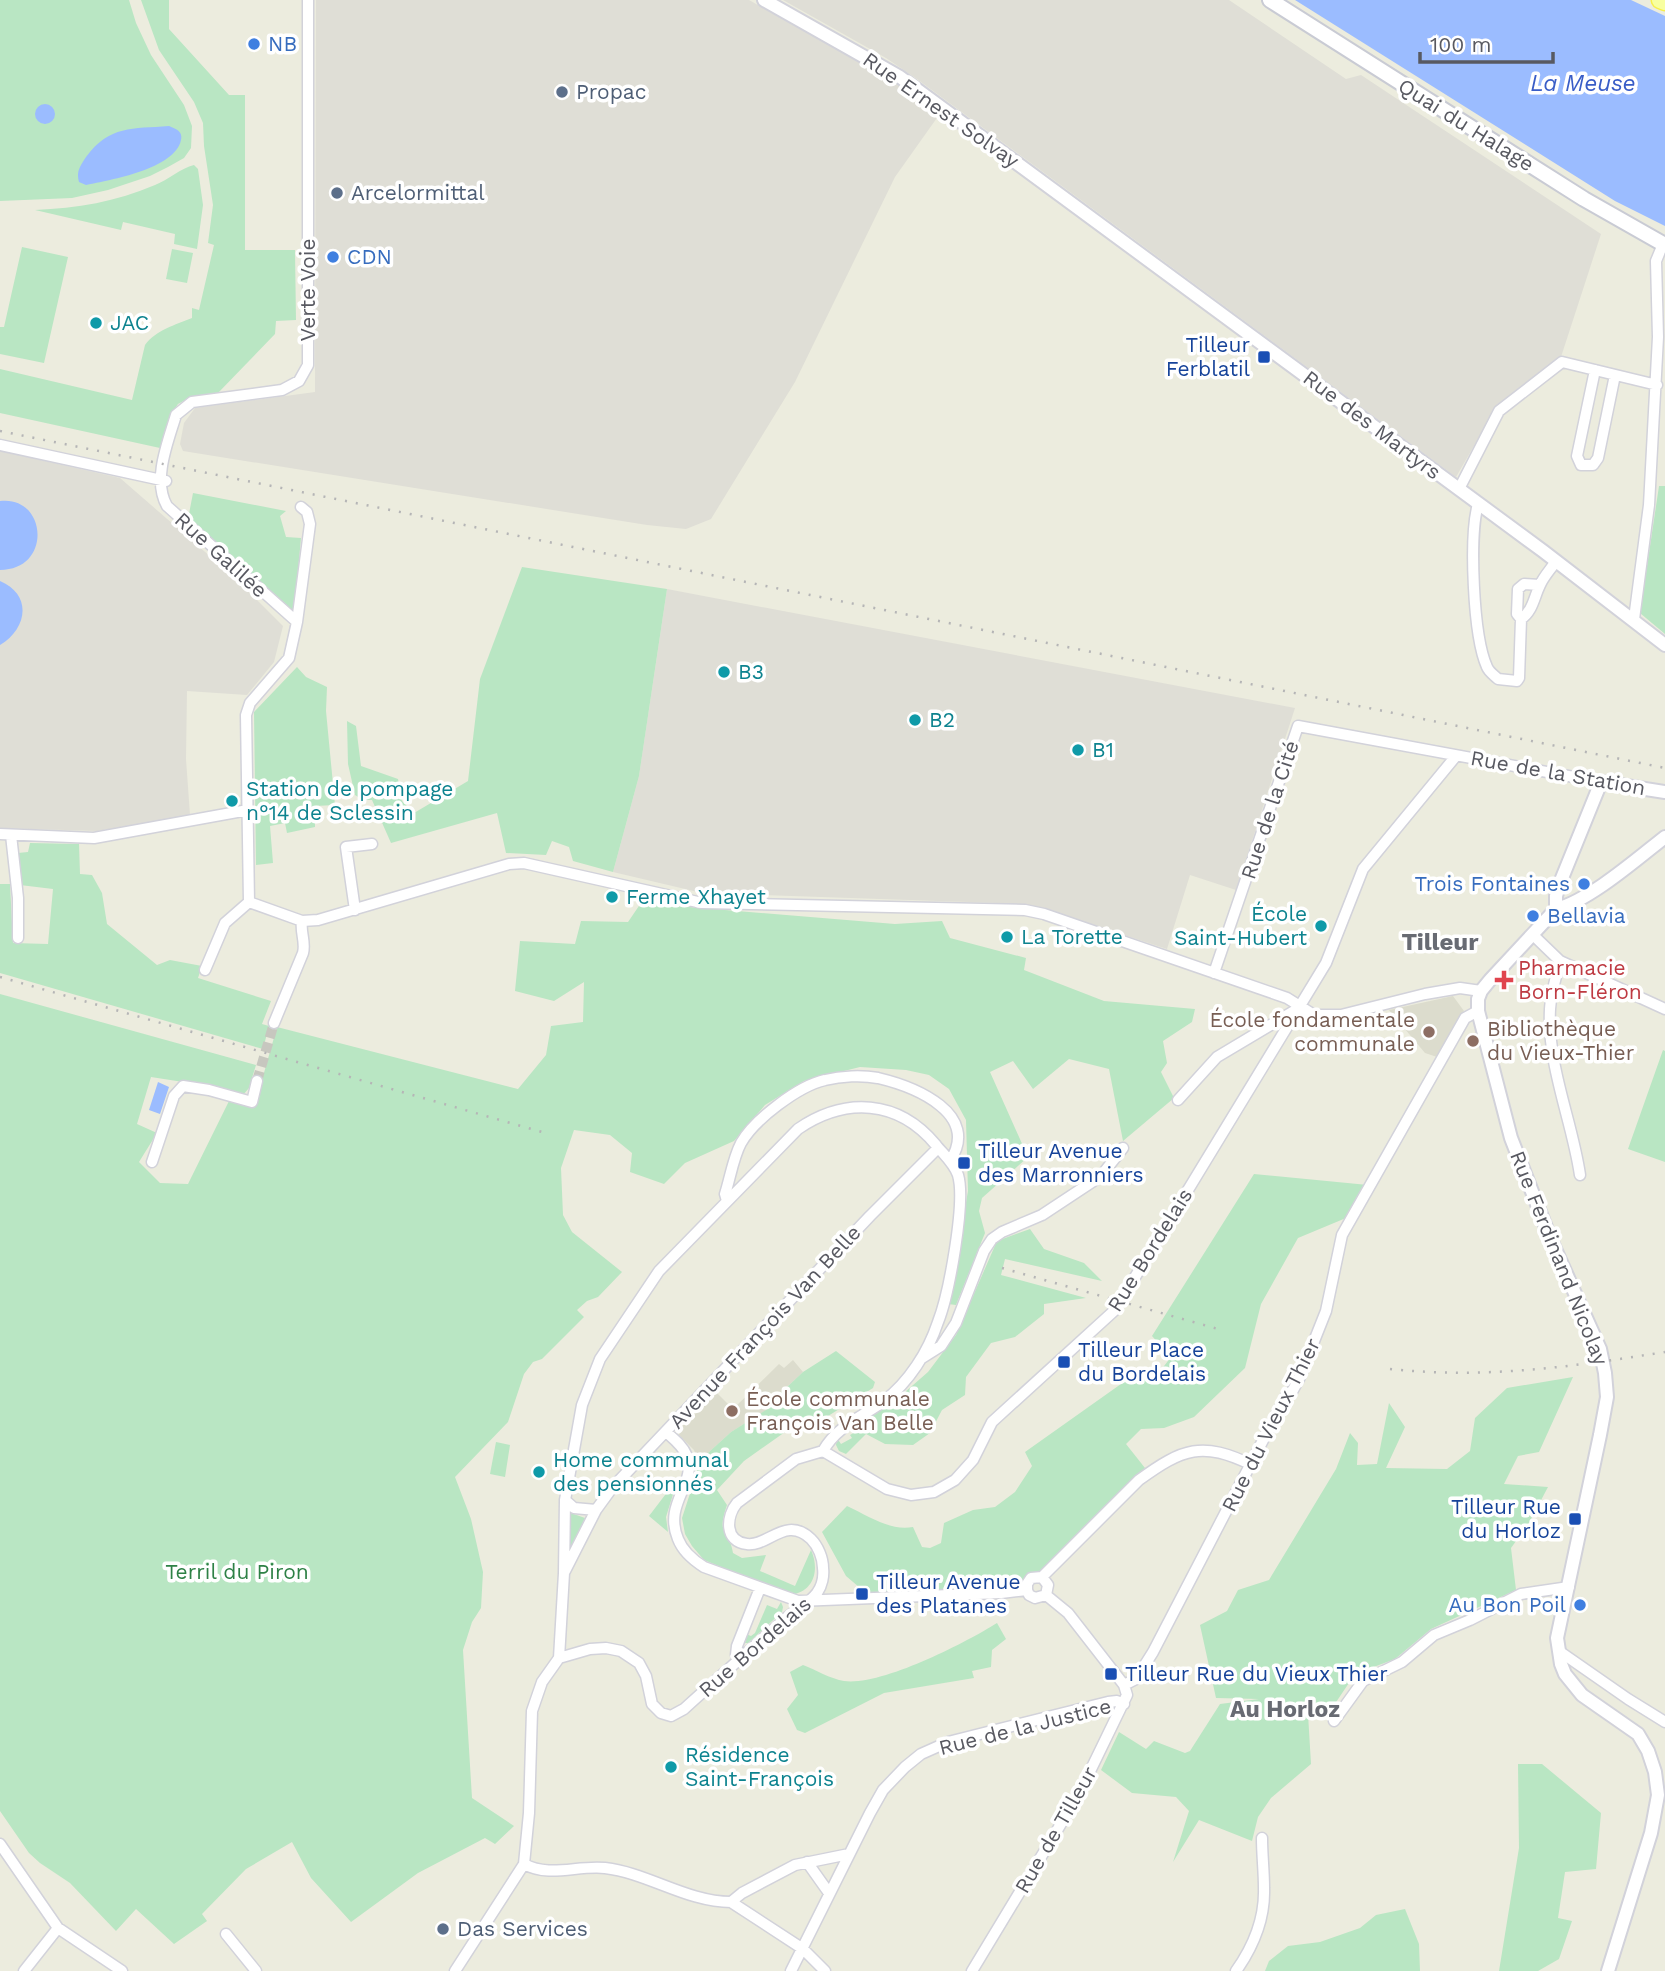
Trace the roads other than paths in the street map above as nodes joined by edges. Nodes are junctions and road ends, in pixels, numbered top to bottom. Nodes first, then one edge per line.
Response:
1 (308, 0) edge
2 (764, 0) edge
3 (1270, 0) edge
4 (1660, 0) edge
5 (1665, 2) edge
6 (1077, 207) joint
7 (1664, 245) edge
8 (1595, 370) junction
9 (1615, 375) junction
10 (1657, 385) junction
11 (0, 445) edge
12 (164, 480) junction
13 (1459, 489) junction
14 (1478, 504) junction
15 (301, 507) dead end
16 (1556, 561) junction
17 (1540, 585) junction
18 (1521, 619) junction
19 (1634, 619) junction
20 (297, 622) junction
21 (1665, 645) edge
22 (1456, 756) junction
23 (1601, 782) junction
24 (1665, 792) edge
25 (248, 810) junction
26 (6, 835) edge
27 (1665, 836) edge
28 (372, 844) dead end
29 (248, 902) junction
30 (1556, 909) junction
31 (355, 910) junction
32 (302, 921) junction
33 (1532, 934) junction
34 (18, 938) dead end
35 (1560, 961) junction
36 (205, 970) dead end
37 (1214, 973) junction
38 (1481, 990) junction
39 (1300, 1008) junction
40 (1665, 1009) edge
41 (1478, 1010) junction
42 (274, 1023) tunnel mouth
43 (257, 1081) tunnel mouth
44 (1178, 1100) dead end
45 (938, 1148) junction
46 (1123, 1148) dead end
47 (950, 1161) junction
48 (152, 1162) dead end
49 (1580, 1175) dead end
50 (727, 1201) junction
51 (922, 1358) junction
52 (666, 1432) junction
53 (823, 1451) junction
54 (1252, 1465) junction
55 (565, 1500) junction
56 (596, 1510) junction
57 (564, 1573) junction
58 (1042, 1577) junction
59 (1569, 1587) junction
60 (760, 1588) junction
61 (1027, 1590) junction
62 (1045, 1595) junction
63 (810, 1601) junction
64 (1559, 1651) junction
65 (559, 1658) junction
66 (740, 1659) junction
67 (1124, 1685) junction
68 (1124, 1704) junction
69 (1334, 1721) dead end
70 (1665, 1722) edge
71 (1262, 1838) dead end
72 (0, 1844) edge
73 (849, 1854) junction
74 (807, 1862) junction
75 (524, 1864) junction
76 (829, 1893) junction
77 (732, 1902) junction
78 (58, 1928) junction
79 (226, 1934) dead end
80 (803, 1949) junction
81 (24, 1971) edge
82 (122, 1971) edge
83 (256, 1971) edge
84 (455, 1971) edge
85 (791, 1971) edge
86 (824, 1971) edge
87 (972, 1971) edge
88 (1236, 1971) edge
89 (1608, 1971) edge

1 - 12 street, Verte Voie
2 - 6 street, Rue Ernest Solvay
3 - 7 main road, Quai du Halage
4 - 5 main road
6 - 13 street, Rue des Martyrs
7 - 10 street
8 - 9 street
8 - 9 street
8 - 13 street
9 - 10 street
10 - 19 street
11 - 12 street
12 - 20 street, Rue Galilée
13 - 14 street, Rue des Martyrs
14 - 16 street, Rue des Martyrs
14 - 18 street
15 - 20 street, Rue Galilée
16 - 17 street
16 - 19 street, Rue des Martyrs
17 - 18 street
17 - 18 street
19 - 21 street, Rue des Martyrs
20 - 25 street, Rue Galilée
22 - 23 street, Rue de la Station
22 - 37 street, Rue de la Cité
22 - 39 street, Rue de la Station
23 - 24 street, Rue de la Station
23 - 30 street
25 - 26 street
25 - 29 street, Rue Galilée
26 - 34 street
27 - 30 street
28 - 31 street
29 - 32 street
29 - 36 street
30 - 33 street
31 - 32 street
31 - 37 street
32 - 42 street
33 - 35 street
33 - 38 street
35 - 40 street
35 - 49 street
37 - 39 street
38 - 39 street
38 - 41 street, Rue Ferdinand Nicolay
39 - 44 street
39 - 53 street, Rue Bordelais
41 - 54 street, Rue du Vieux Thier
41 - 59 street, Rue Ferdinand Nicolay
43 - 48 street
45 - 47 street
45 - 50 street
45 - 52 street, Avenue François Van Belle
46 - 51 street
47 - 50 street
47 - 51 street
50 - 55 street
51 - 53 street
52 - 56 street, Avenue François Van Belle
52 - 60 street
53 - 63 street, Rue Bordelais
54 - 58 street
54 - 67 street, Rue du Vieux Thier
55 - 56 street
55 - 57 street
56 - 57 street, Avenue François Van Belle
57 - 65 street
58 - 61 street
58 - 62 street
59 - 64 street, Rue Ferdinand Nicolay
59 - 69 street
60 - 63 street
60 - 66 street
61 - 62 street
61 - 63 street
62 - 67 street
63 - 66 street, Rue Bordelais
64 - 70 street
64 - 89 street, Rue Ferdinand Nicolay
65 - 66 street, Rue Bordelais
65 - 75 street
67 - 68 street, Rue de Tilleur
68 - 73 street, Rue de la Justice
68 - 87 street, Rue de Tilleur
71 - 88 street
72 - 78 street
73 - 74 street
73 - 76 street, Rue de la Justice
74 - 76 street
74 - 77 street
75 - 77 street
75 - 84 street
76 - 80 street, Rue de la Justice
77 - 80 street
78 - 81 street
78 - 82 street
79 - 83 street
80 - 85 street, Rue de la Justice
80 - 86 street

